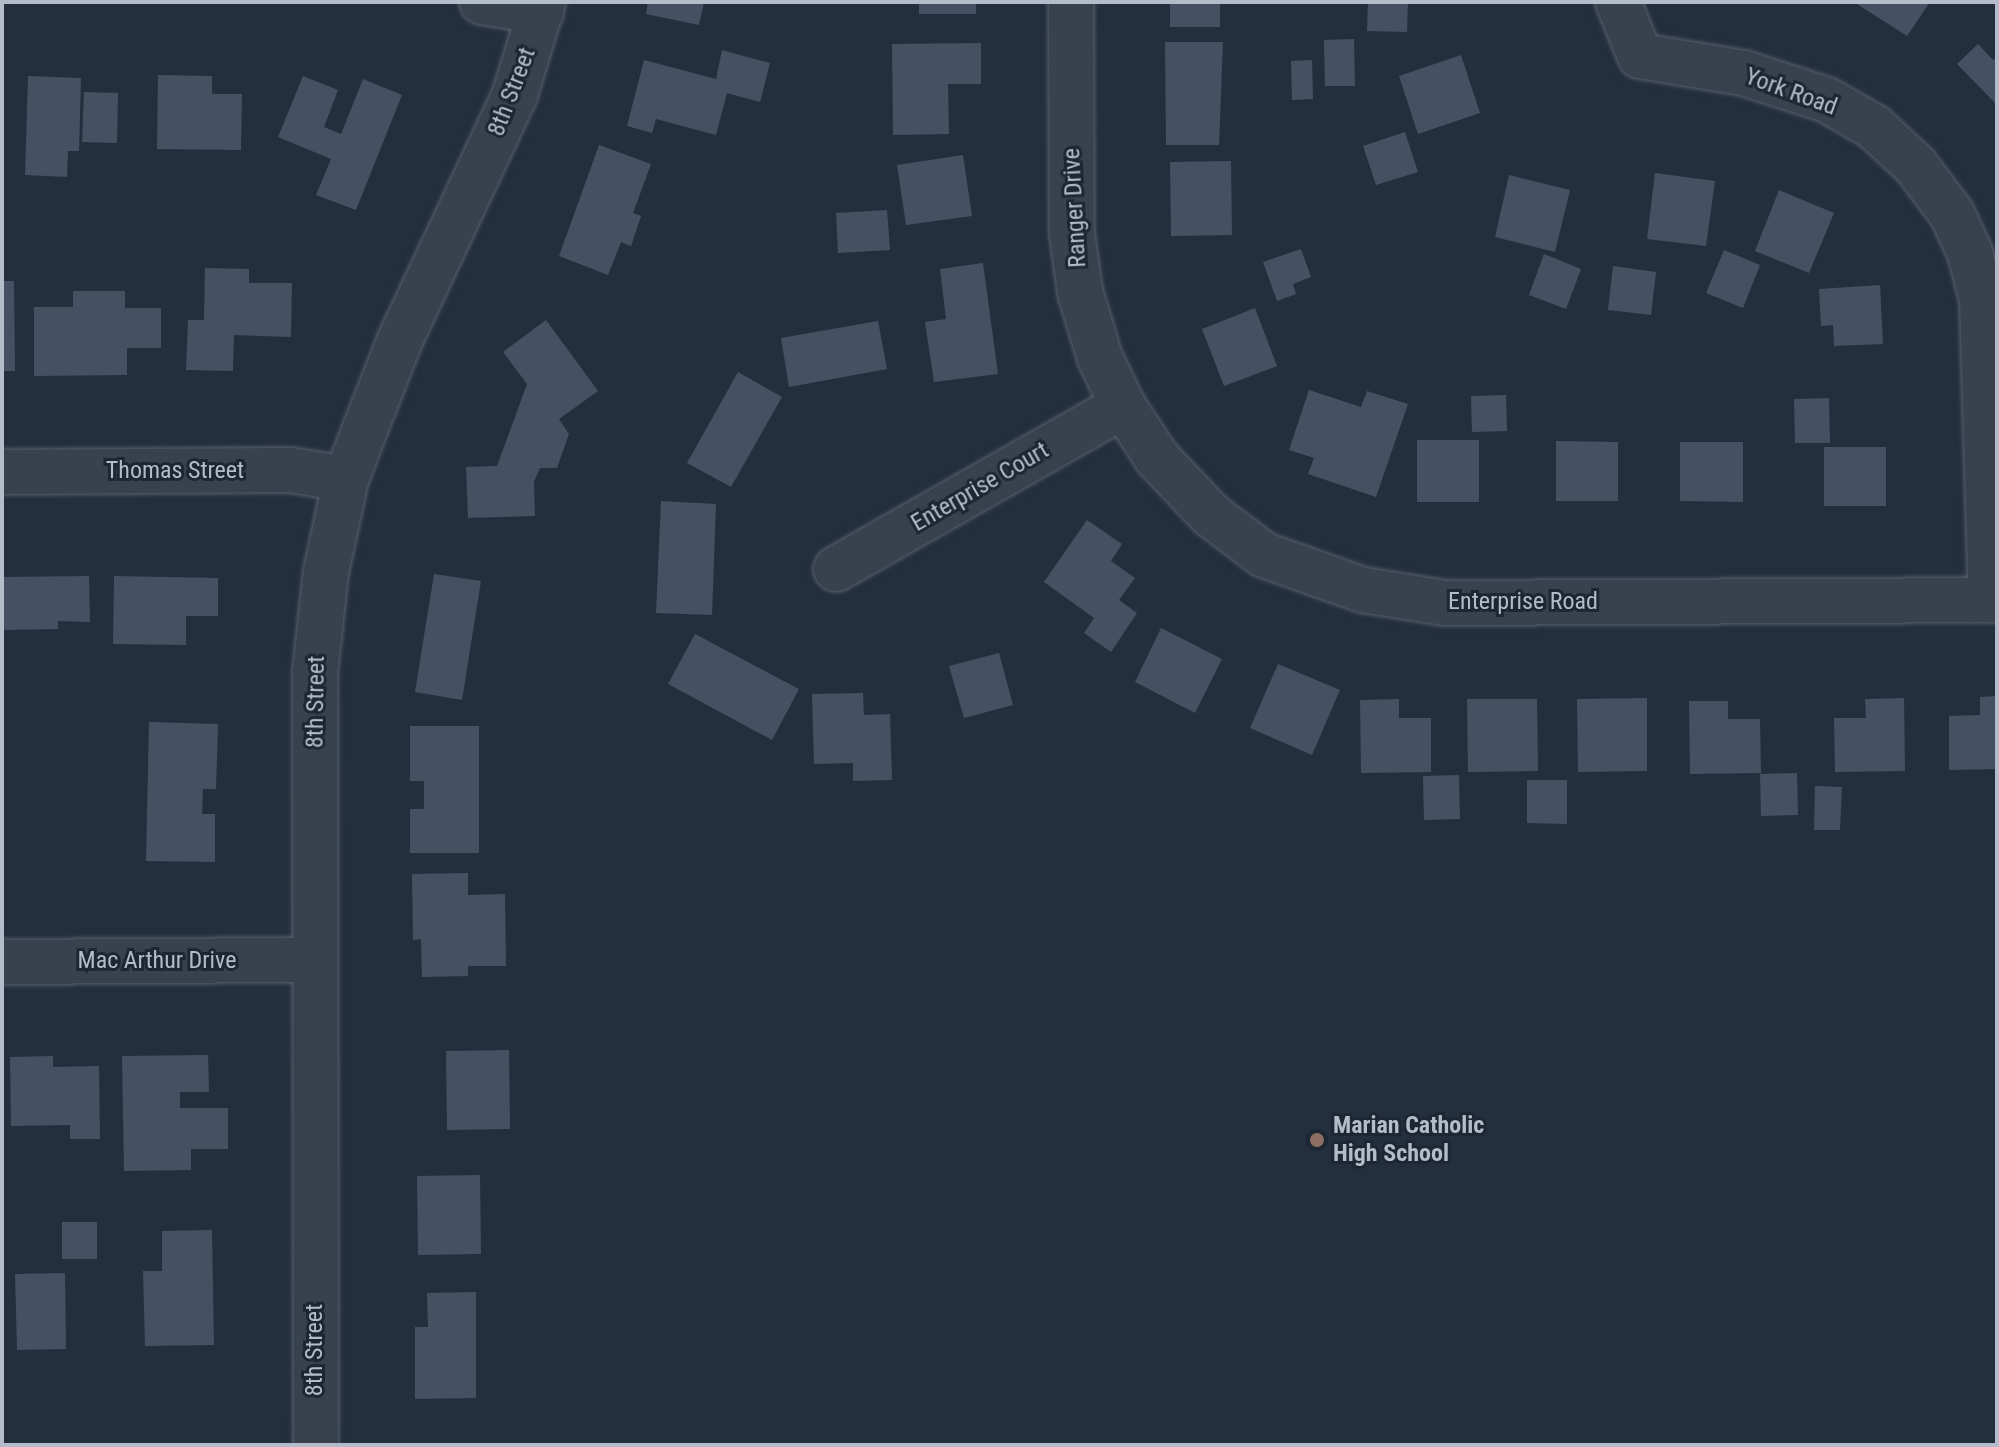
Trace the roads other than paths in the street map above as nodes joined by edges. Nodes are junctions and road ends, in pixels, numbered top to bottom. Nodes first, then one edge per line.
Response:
1 (482, 2) edge
2 (1071, 2) edge
3 (1618, 2) edge
4 (542, 7) edge
5 (1123, 406) junction
6 (2, 472) edge
7 (346, 479) junction
8 (836, 569) dead end
9 (1994, 600) edge
10 (313, 960) junction
11 (2, 962) edge
12 (316, 1445) edge

1 - 4 street
2 - 5 street, Ranger Drive
3 - 9 street, York Road
4 - 7 street, 8th Street
5 - 8 street, Enterprise Court
5 - 9 street, Enterprise Road
6 - 7 street, Thomas Street
7 - 10 street, 8th Street
10 - 11 street, Mac Arthur Drive
10 - 12 street, 8th Street

